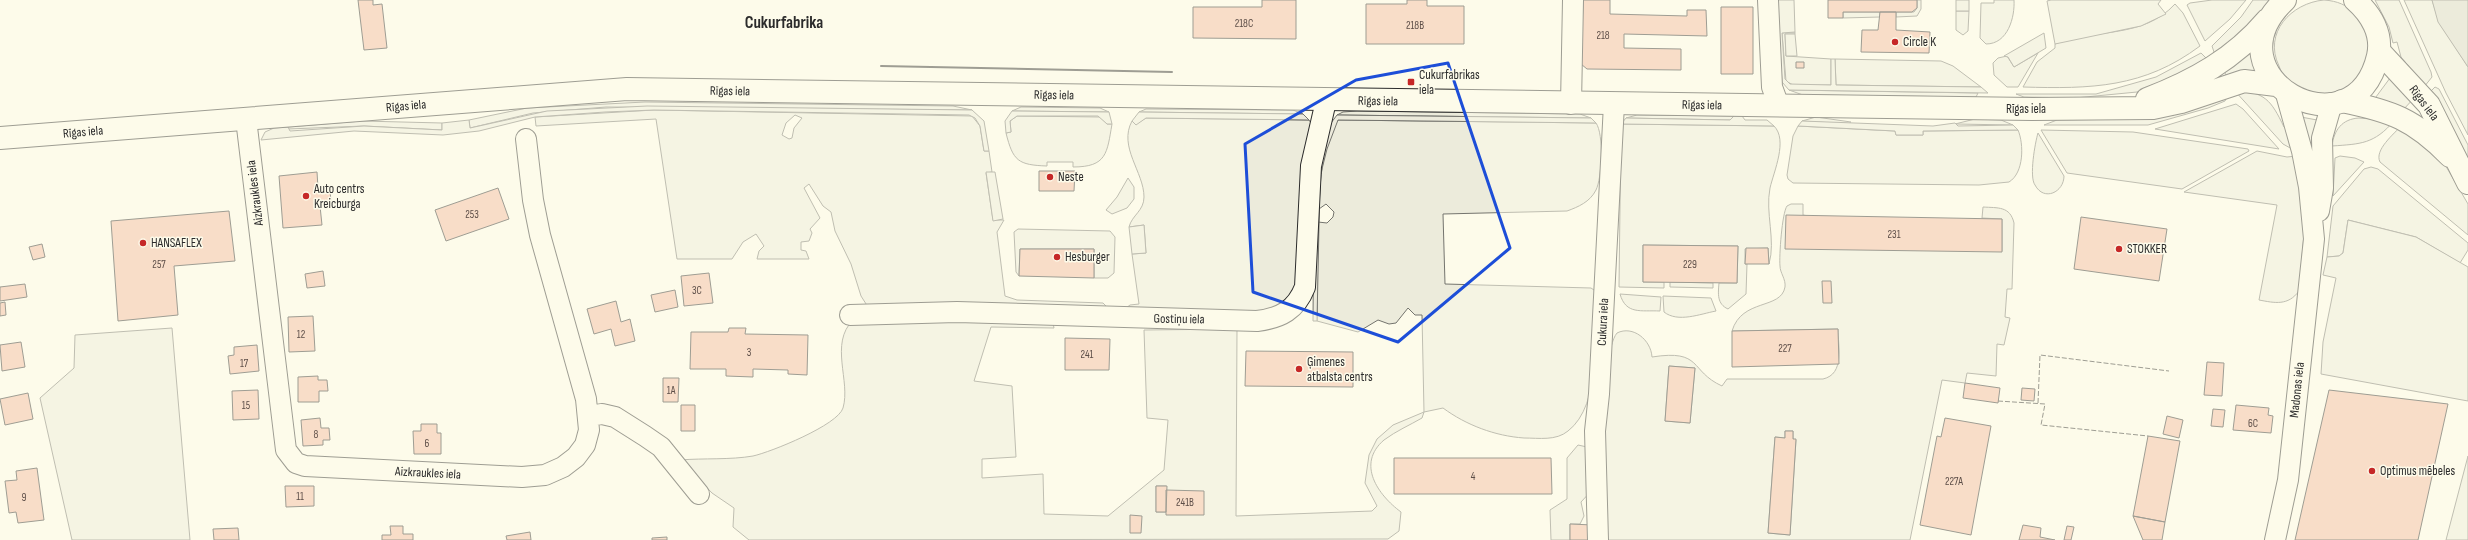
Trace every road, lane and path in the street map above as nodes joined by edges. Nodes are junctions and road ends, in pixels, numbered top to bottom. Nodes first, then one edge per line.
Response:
1 (1573, 0) edge
2 (1768, 0) edge
3 (2285, 0) edge
4 (2361, 3) edge
5 (2269, 19) junction
6 (2379, 51) junction
7 (2281, 89) junction
8 (1326, 100) junction
9 (2337, 102) junction
10 (1571, 104) junction
11 (1614, 104) junction
12 (1779, 106) junction
13 (2109, 108) junction
14 (246, 119) junction
15 (0, 138) edge
16 (526, 140) dead end
17 (2456, 162) junction
18 (2468, 183) edge
19 (2314, 238) junction
20 (850, 315) dead end
21 (589, 416) junction
22 (698, 494) dead end
23 (1598, 540) edge
24 (2275, 540) edge

1 - 10 street
2 - 12 street
3 - 5 main road, Rīgas iela
4 - 6 main road
5 - 7 main road
5 - 13 main road, Rīgas iela
6 - 9 main road
6 - 17 main road, Rīgas iela
7 - 9 main road, Rīgas iela
7 - 13 main road, Rīgas iela
7 - 19 street, Madonas iela
8 - 10 main road, Rīgas iela
8 - 14 main road, Rīgas iela
8 - 20 street, Gostiņu iela
9 - 17 main road, Rīgas iela
9 - 19 street, Madonas iela
10 - 11 main road, Rīgas iela
11 - 12 main road, Rīgas iela
11 - 23 street, Cukura iela
12 - 13 main road, Rīgas iela
14 - 15 main road, Rīgas iela
14 - 21 street, Aizkraukles iela
16 - 21 street, Aizkraukles iela
17 - 18 main road, Rīgas iela
19 - 24 street, Madonas iela
21 - 22 street

